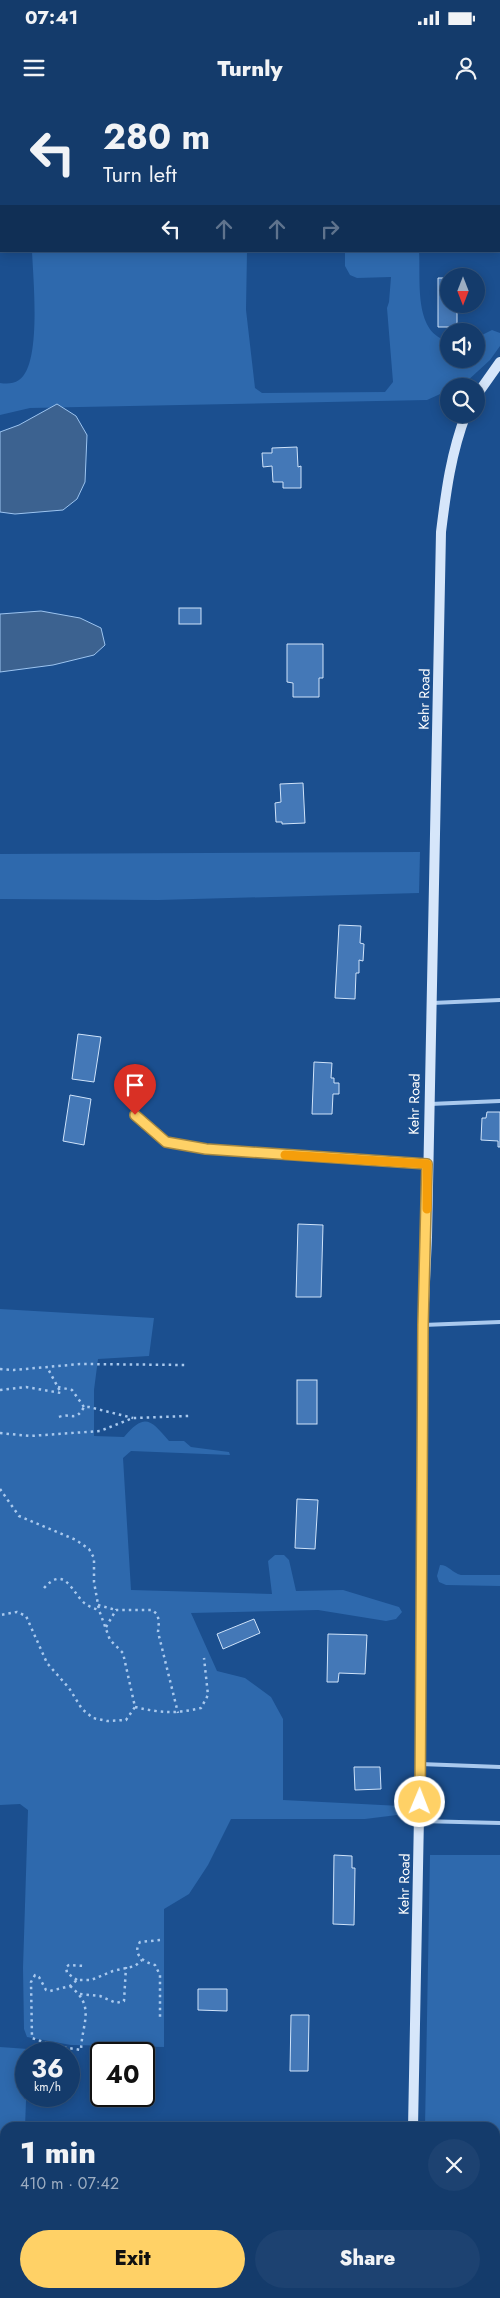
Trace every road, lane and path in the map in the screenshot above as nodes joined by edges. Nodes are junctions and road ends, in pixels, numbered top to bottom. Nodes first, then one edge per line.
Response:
1 (500, 362) edge
2 (485, 383) edge
3 (463, 423) edge
4 (500, 1000) edge
5 (430, 1004) junction
6 (500, 1101) edge
7 (428, 1104) junction
8 (135, 1115) dead end
9 (427, 1164) junction
10 (500, 1322) edge
11 (423, 1325) junction
12 (188, 1364) dead end
13 (47, 1367) junction
14 (0, 1368) edge
15 (58, 1386) junction
16 (0, 1390) edge
17 (84, 1407) junction
18 (188, 1416) dead end
19 (59, 1417) dead end
20 (133, 1418) junction
21 (0, 1433) edge
22 (0, 1488) edge
23 (44, 1588) dead end
24 (98, 1605) junction
25 (99, 1610) junction
26 (116, 1610) junction
27 (0, 1615) edge
28 (105, 1628) junction
29 (204, 1658) dead end
30 (135, 1707) junction
31 (178, 1713) junction
32 (420, 1764) junction
33 (500, 1767) edge
34 (419, 1821) junction
35 (500, 1823) edge
36 (160, 1940) dead end
37 (142, 1960) junction
38 (84, 1966) dead end
39 (126, 1967) junction
40 (78, 1980) junction
41 (70, 1986) junction
42 (80, 1994) junction
43 (160, 2018) dead end
44 (413, 2122) edge

1 - 2 street
3 - 5 street, Kehr Road
4 - 5 lane
5 - 7 street, Kehr Road
6 - 7 lane
7 - 9 street, Kehr Road
8 - 9 lane
9 - 11 street, Kehr Road
10 - 11 lane
11 - 32 street, Kehr Road
12 - 13 path
13 - 14 path
13 - 15 path
15 - 16 path
15 - 17 path
17 - 19 path
17 - 20 path
18 - 20 path
20 - 21 path
22 - 24 path
23 - 25 path
24 - 25 path
24 - 26 path
25 - 28 path
26 - 28 path
26 - 31 path
27 - 30 path
28 - 30 path
29 - 31 path
30 - 31 path
32 - 33 lane
32 - 34 street, Kehr Road
34 - 35 lane
34 - 44 street, Kehr Road
36 - 37 path
37 - 39 path
37 - 43 path
38 - 40 path
39 - 40 path
39 - 42 path
40 - 41 path
41 - 42 path
41 - 42 path

